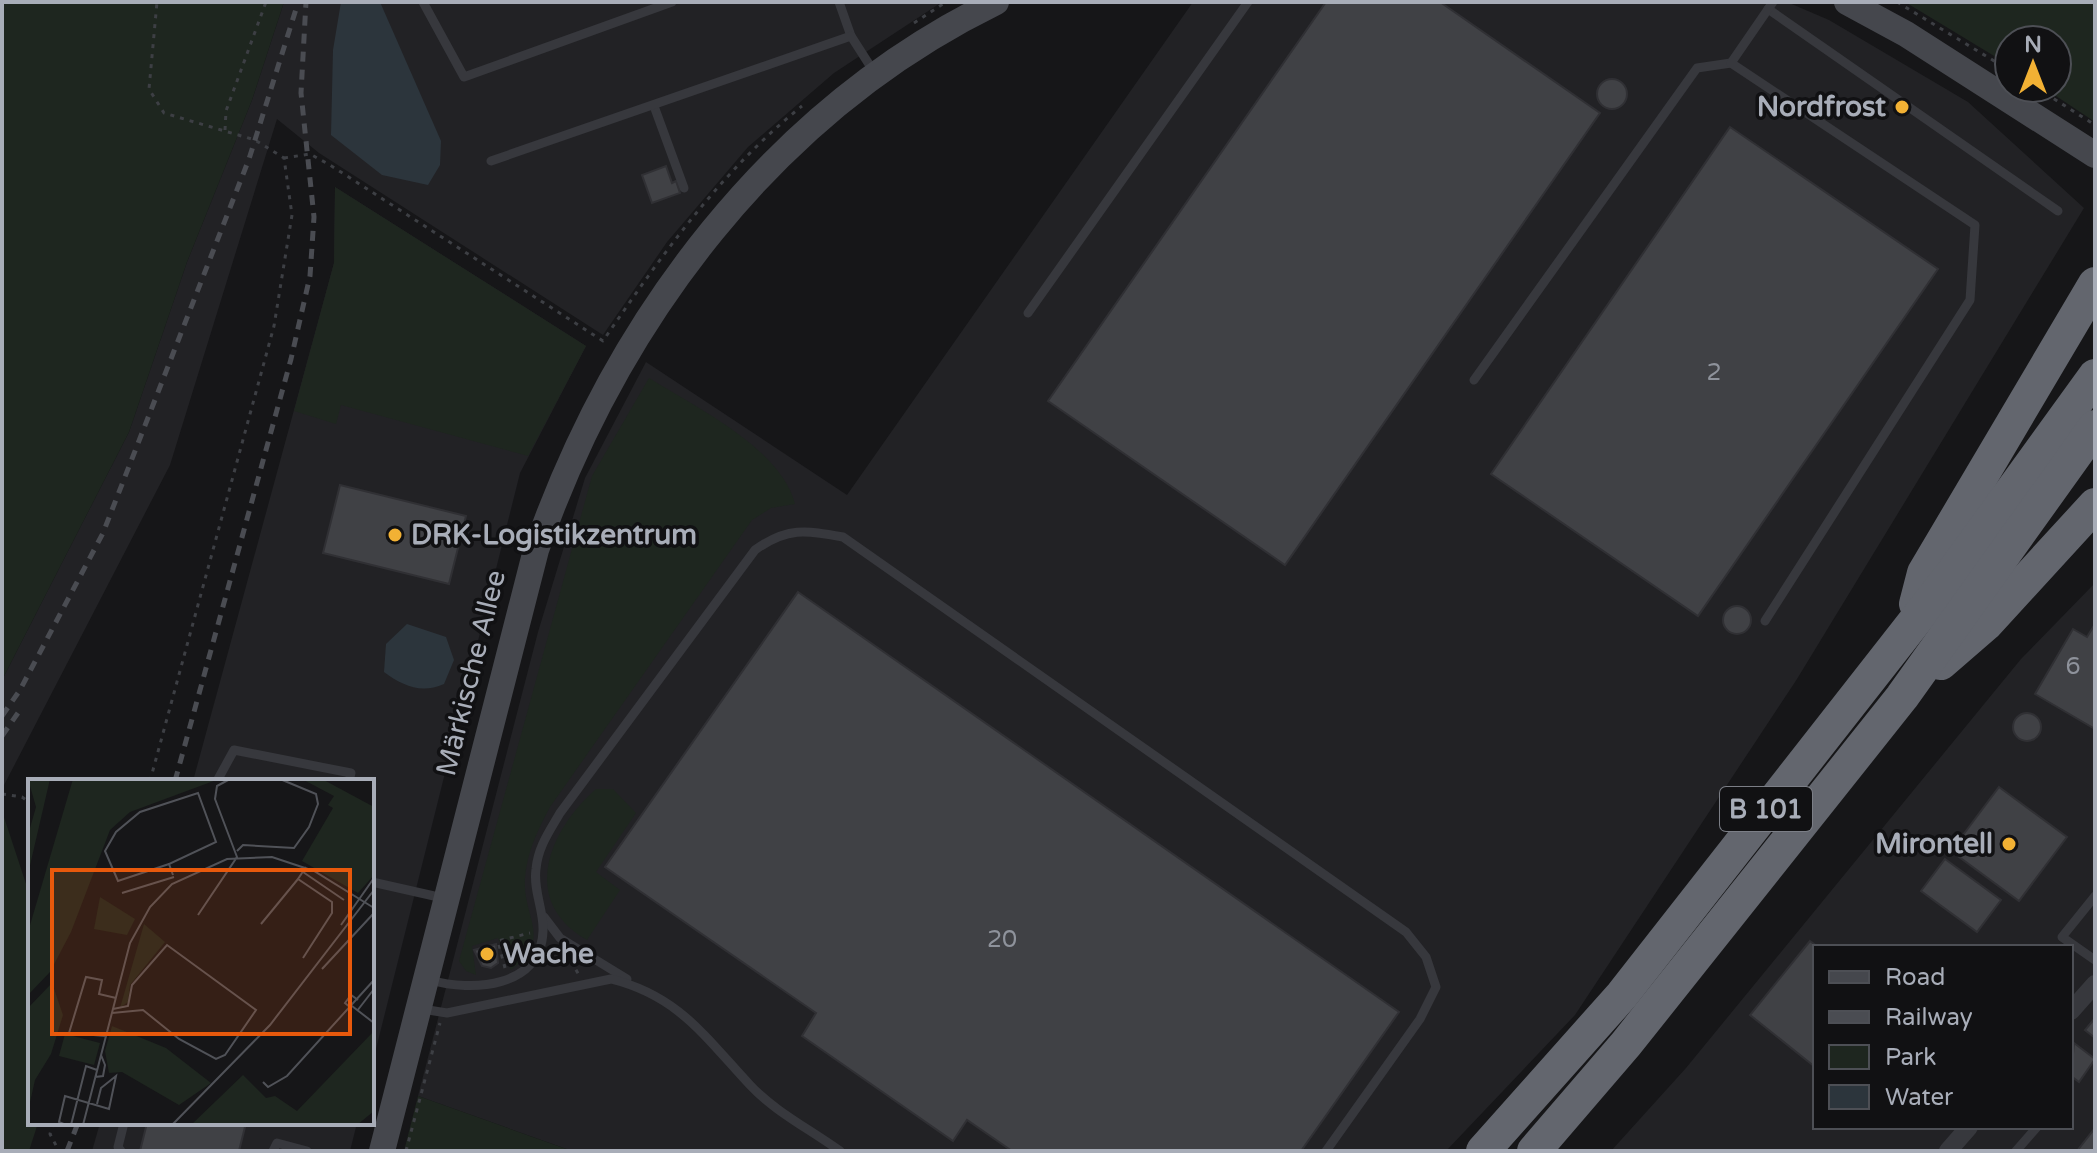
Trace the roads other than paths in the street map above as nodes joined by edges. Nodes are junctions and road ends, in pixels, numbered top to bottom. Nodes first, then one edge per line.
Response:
1 (423, 2) edge
2 (672, 2) edge
3 (839, 2) edge
4 (996, 2) edge
5 (1248, 2) edge
6 (1847, 2) edge
7 (1770, 6) edge
8 (851, 36) junction
9 (1731, 63) junction
10 (876, 75) junction
11 (654, 106) junction
12 (2095, 155) edge
13 (491, 161) dead end
14 (684, 188) dead end
15 (2058, 211) dead end
16 (2095, 284) edge
17 (1028, 313) dead end
18 (2095, 376) edge
19 (1474, 380) dead end
20 (2095, 427) edge
21 (2095, 505) edge
22 (1765, 621) dead end
23 (1911, 623) junction
24 (1902, 697) junction
25 (218, 779) edge
26 (350, 779) edge
27 (374, 882) edge
28 (2095, 896) edge
29 (447, 899) junction
30 (541, 915) junction
31 (2095, 960) edge
32 (427, 979) junction
33 (2095, 984) edge
34 (637, 985) junction
35 (2073, 1009) edge
36 (431, 1010) junction
37 (124, 1125) edge
38 (1967, 1129) edge
39 (2035, 1129) edge
40 (121, 1151) edge
41 (273, 1151) edge
42 (307, 1151) edge
43 (382, 1151) edge
44 (840, 1151) edge
45 (1326, 1151) edge
46 (1483, 1151) edge
47 (1534, 1151) edge
48 (1948, 1151) edge
49 (2016, 1151) edge

1 - 2 lane
3 - 8 lane
4 - 10 street, Märkische Allee
5 - 17 lane
6 - 12 street
7 - 9 lane
7 - 15 lane
8 - 10 lane
8 - 11 lane
9 - 19 lane
9 - 22 lane
10 - 29 street, Märkische Allee
11 - 13 lane
11 - 14 lane
16 - 23 highway
18 - 23 highway, B 101
20 - 24 highway, B 101
21 - 24 highway
23 - 46 highway, B 101
24 - 47 highway, B 101
25 - 26 lane
27 - 29 lane
28 - 31 lane
29 - 32 street, Märkische Allee
30 - 32 lane
30 - 34 lane
30 - 45 lane
32 - 36 street, Märkische Allee
33 - 35 street
34 - 36 lane
34 - 44 lane
36 - 43 street, Märkische Allee
37 - 40 lane
38 - 48 street
39 - 49 lane
41 - 42 lane

